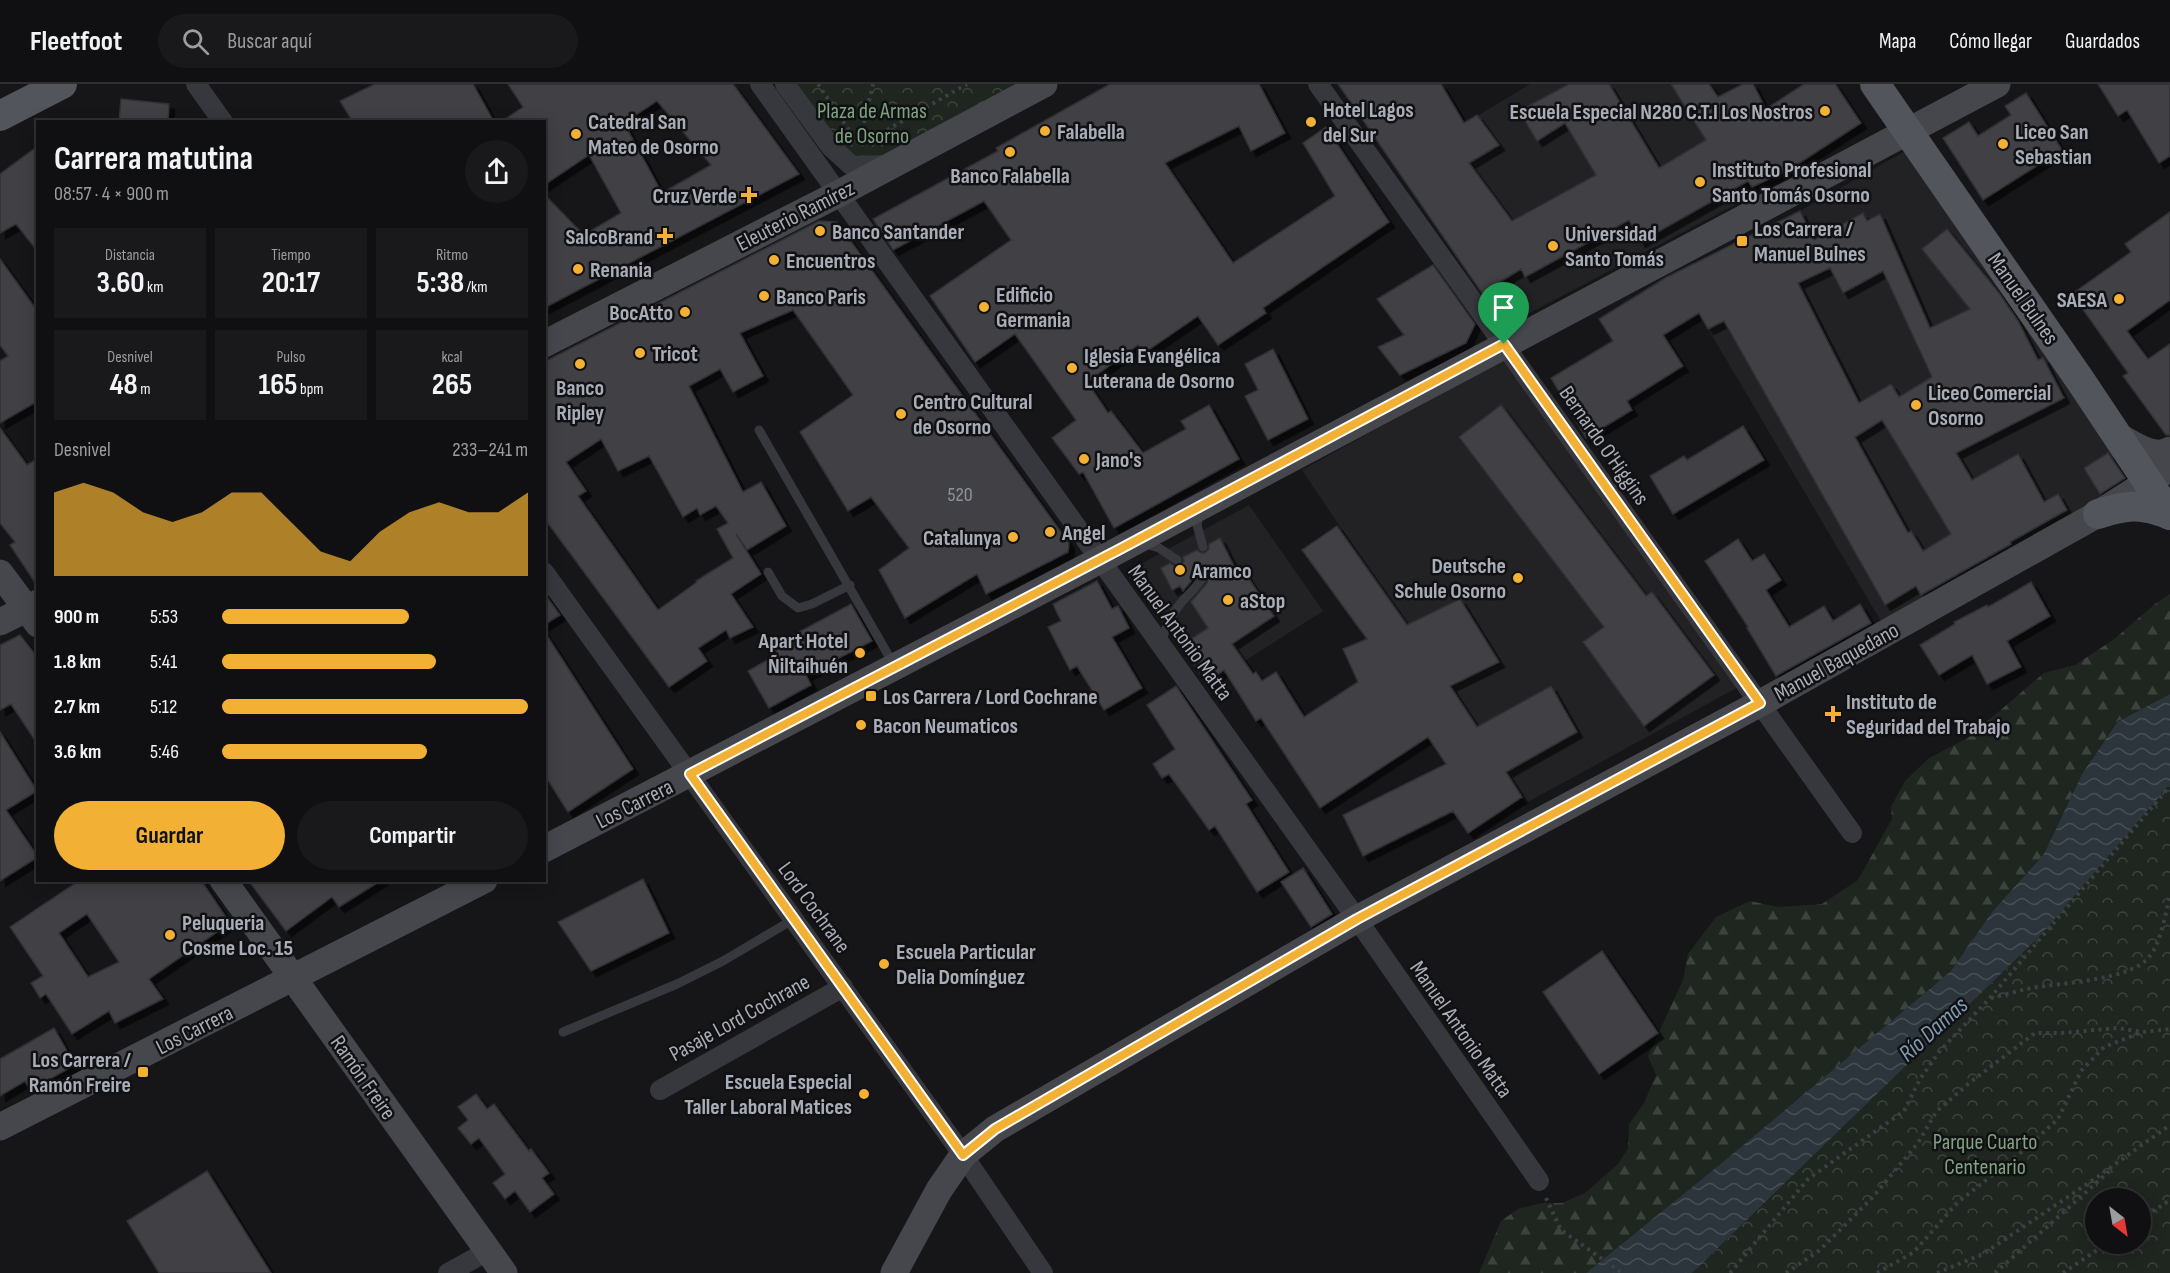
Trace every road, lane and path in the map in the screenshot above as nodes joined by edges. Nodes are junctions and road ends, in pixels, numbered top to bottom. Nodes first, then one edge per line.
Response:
1 (62, 84) edge
2 (196, 84) edge
3 (760, 84) edge
4 (785, 84) edge
5 (818, 84) edge
6 (873, 84) edge
7 (966, 84) edge
8 (1044, 84) edge
9 (1318, 84) edge
10 (1875, 84) edge
11 (1996, 84) edge
12 (0, 116) edge
13 (222, 120) edge
14 (1909, 131) junction
15 (859, 146) junction
16 (892, 165) junction
17 (852, 166) junction
18 (838, 194) junction
19 (546, 343) edge
20 (1504, 344) junction
21 (759, 430) dead end
22 (2118, 436) junction
23 (2170, 450) edge
24 (2159, 476) edge
25 (1202, 506) junction
26 (2097, 514) junction
27 (2170, 515) edge
28 (1135, 541) junction
29 (1203, 547) dead end
30 (1100, 560) junction
31 (1177, 560) dead end
32 (768, 572) dead end
33 (0, 573) edge
34 (546, 575) edge
35 (1204, 575) dead end
36 (850, 585) junction
37 (34, 612) edge
38 (0, 622) edge
39 (1160, 645) junction
40 (895, 667) junction
41 (1760, 703) junction
42 (690, 774) junction
43 (2170, 786) edge
44 (1852, 833) dead end
45 (546, 848) edge
46 (224, 882) edge
47 (479, 882) edge
48 (2170, 897) edge
49 (794, 919) junction
50 (1357, 919) junction
51 (294, 978) junction
52 (843, 987) junction
53 (1989, 999) junction
54 (2170, 1029) edge
55 (564, 1032) dead end
56 (2143, 1032) junction
57 (660, 1090) dead end
58 (2170, 1125) edge
59 (0, 1127) edge
60 (2135, 1149) junction
61 (963, 1155) junction
62 (1539, 1181) joint
63 (2170, 1200) edge
64 (2151, 1213) edge
65 (488, 1251) junction
66 (2091, 1254) edge
67 (448, 1273) edge
68 (504, 1273) edge
69 (894, 1273) edge
70 (1043, 1273) edge
71 (1622, 1273) edge
72 (1730, 1273) edge
73 (1786, 1273) edge
74 (1877, 1273) edge
75 (1937, 1273) edge
76 (1995, 1273) edge
77 (2063, 1273) edge

1 - 12 main road
2 - 13 street
3 - 18 street, Manuel Antonio Matta
4 - 17 street
5 - 15 path
6 - 15 path
7 - 15 path
8 - 16 main road, Eleuterio Ramírez
9 - 20 street, Bernardo O'Higgins
10 - 14 main road, Manuel Bulnes
11 - 14 main road, Los Carrera
14 - 20 main road, Los Carrera
14 - 22 main road, Manuel Bulnes
15 - 17 path
16 - 17 street
16 - 18 main road, Eleuterio Ramírez
18 - 19 main road, Eleuterio Ramírez
18 - 30 street, Manuel Antonio Matta
20 - 25 main road, Los Carrera
20 - 41 street, Bernardo O'Higgins
21 - 36 lane
22 - 23 main road
22 - 24 main road, Manuel Bulnes
24 - 26 main road, Manuel Baquedano
24 - 27 main road, Manuel Bulnes
25 - 28 main road, Los Carrera
25 - 29 lane
26 - 27 main road
26 - 41 main road, Manuel Baquedano
28 - 30 main road, Los Carrera
28 - 31 lane
30 - 39 street, Manuel Antonio Matta
30 - 40 main road, Los Carrera
32 - 36 lane
33 - 37 main road
34 - 42 street, Lord Cochrane
35 - 39 lane
36 - 40 lane
37 - 38 main road
39 - 50 street, Manuel Antonio Matta
40 - 42 main road, Los Carrera
41 - 44 street, Bernardo O'Higgins
41 - 50 main road, Manuel Baquedano
42 - 45 main road, Los Carrera
42 - 49 street, Lord Cochrane
43 - 53 path
46 - 51 main road, Ramón Freire
47 - 51 main road, Los Carrera
48 - 53 path
49 - 52 street, Lord Cochrane
49 - 55 lane
50 - 61 main road, Manuel Baquedano
50 - 62 street, Manuel Antonio Matta
51 - 59 main road, Los Carrera
51 - 65 main road, Ramón Freire
52 - 57 street, Pasaje Lord Cochrane
52 - 61 street, Lord Cochrane
53 - 72 path
54 - 56 path
56 - 73 path
56 - 74 path
58 - 60 path
60 - 75 path
60 - 76 path
61 - 69 main road, Manuel Baquedano
61 - 70 street, Lord Cochrane
62 - 71 path
63 - 64 path
65 - 67 street
65 - 68 main road, Ramón Freire
66 - 77 path

